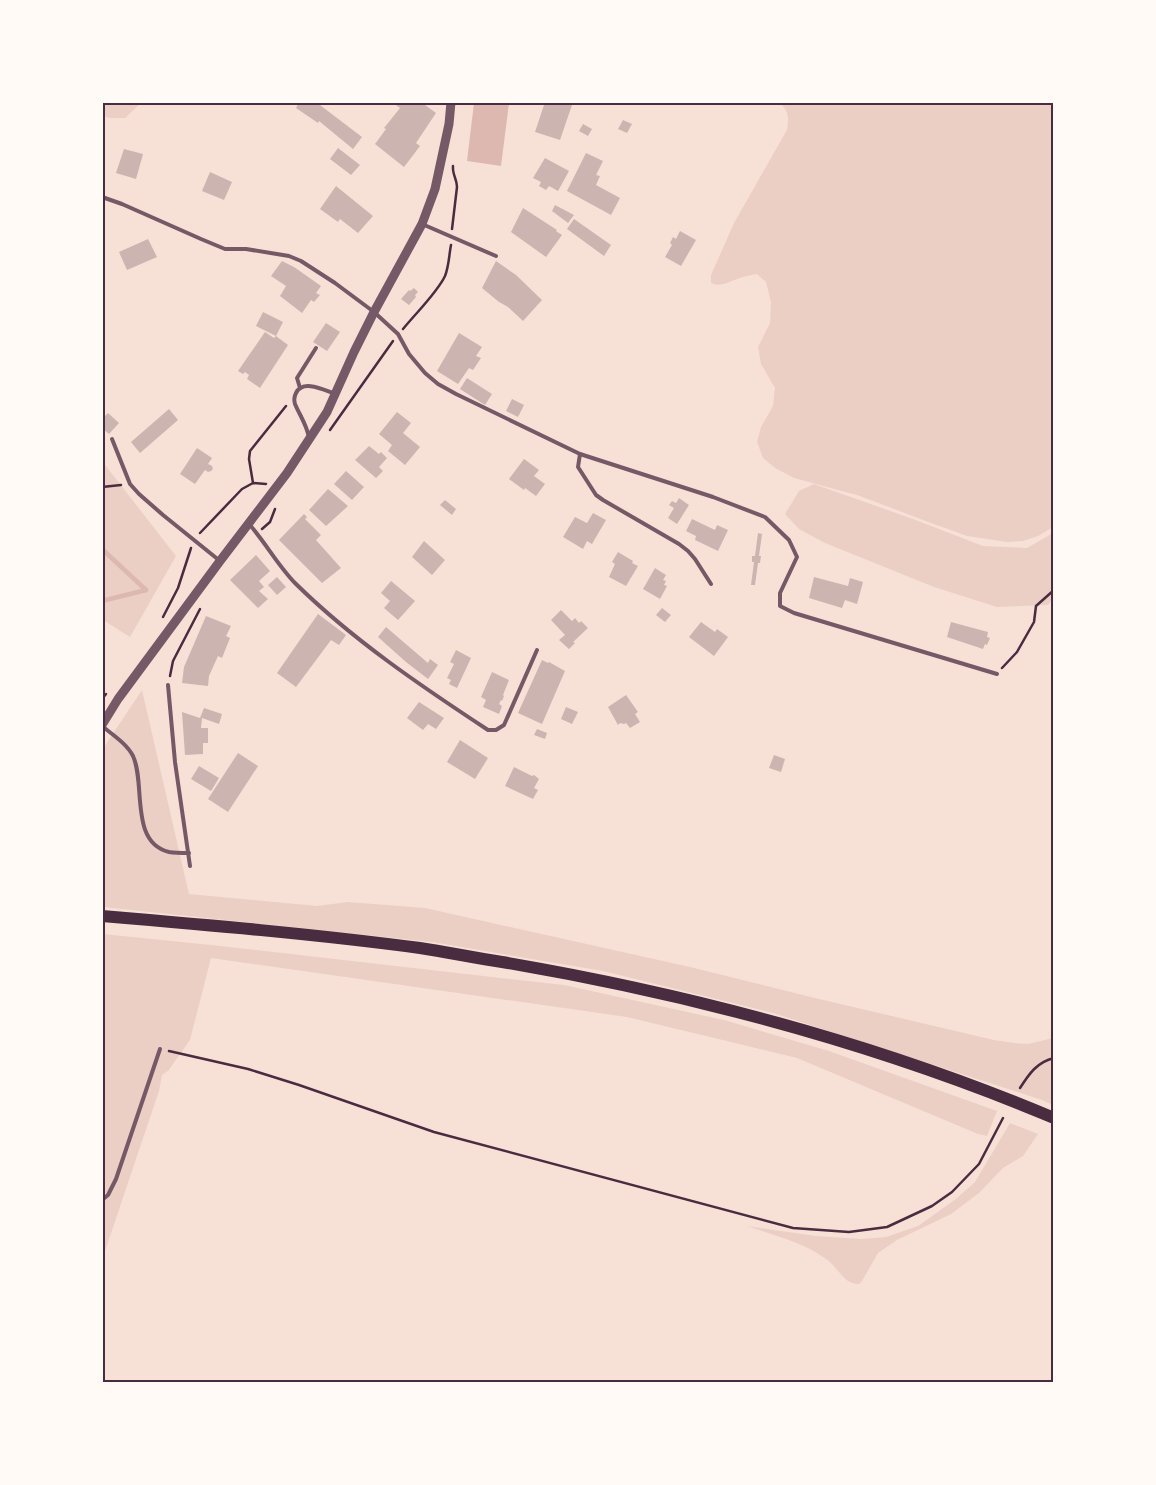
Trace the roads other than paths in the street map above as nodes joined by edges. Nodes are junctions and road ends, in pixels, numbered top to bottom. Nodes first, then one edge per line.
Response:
1 (451, 102) edge
2 (102, 197) edge
3 (422, 224) junction
4 (496, 256) dead end
5 (374, 312) junction
6 (316, 348) dead end
7 (300, 388) junction
8 (336, 394) junction
9 (112, 439) dead end
10 (309, 440) junction
11 (580, 454) junction
12 (248, 524) junction
13 (220, 561) junction
14 (711, 584) dead end
15 (537, 650) dead end
16 (997, 674) road end
17 (168, 685) road end
18 (102, 726) edge
19 (189, 853) junction
20 (190, 866) dead end
21 (102, 916) edge
22 (160, 1049) road end
23 (1054, 1118) edge
24 (102, 1200) edge

1 - 3 street
2 - 5 lane
3 - 4 lane
3 - 5 street
5 - 8 street
5 - 11 lane
6 - 7 lane
7 - 8 lane
7 - 10 lane
8 - 10 street
9 - 13 lane
10 - 12 street
11 - 14 lane
11 - 16 lane
12 - 13 street
12 - 15 lane
13 - 18 street
17 - 19 lane
18 - 19 lane
19 - 20 lane
21 - 23 main road
22 - 24 lane

